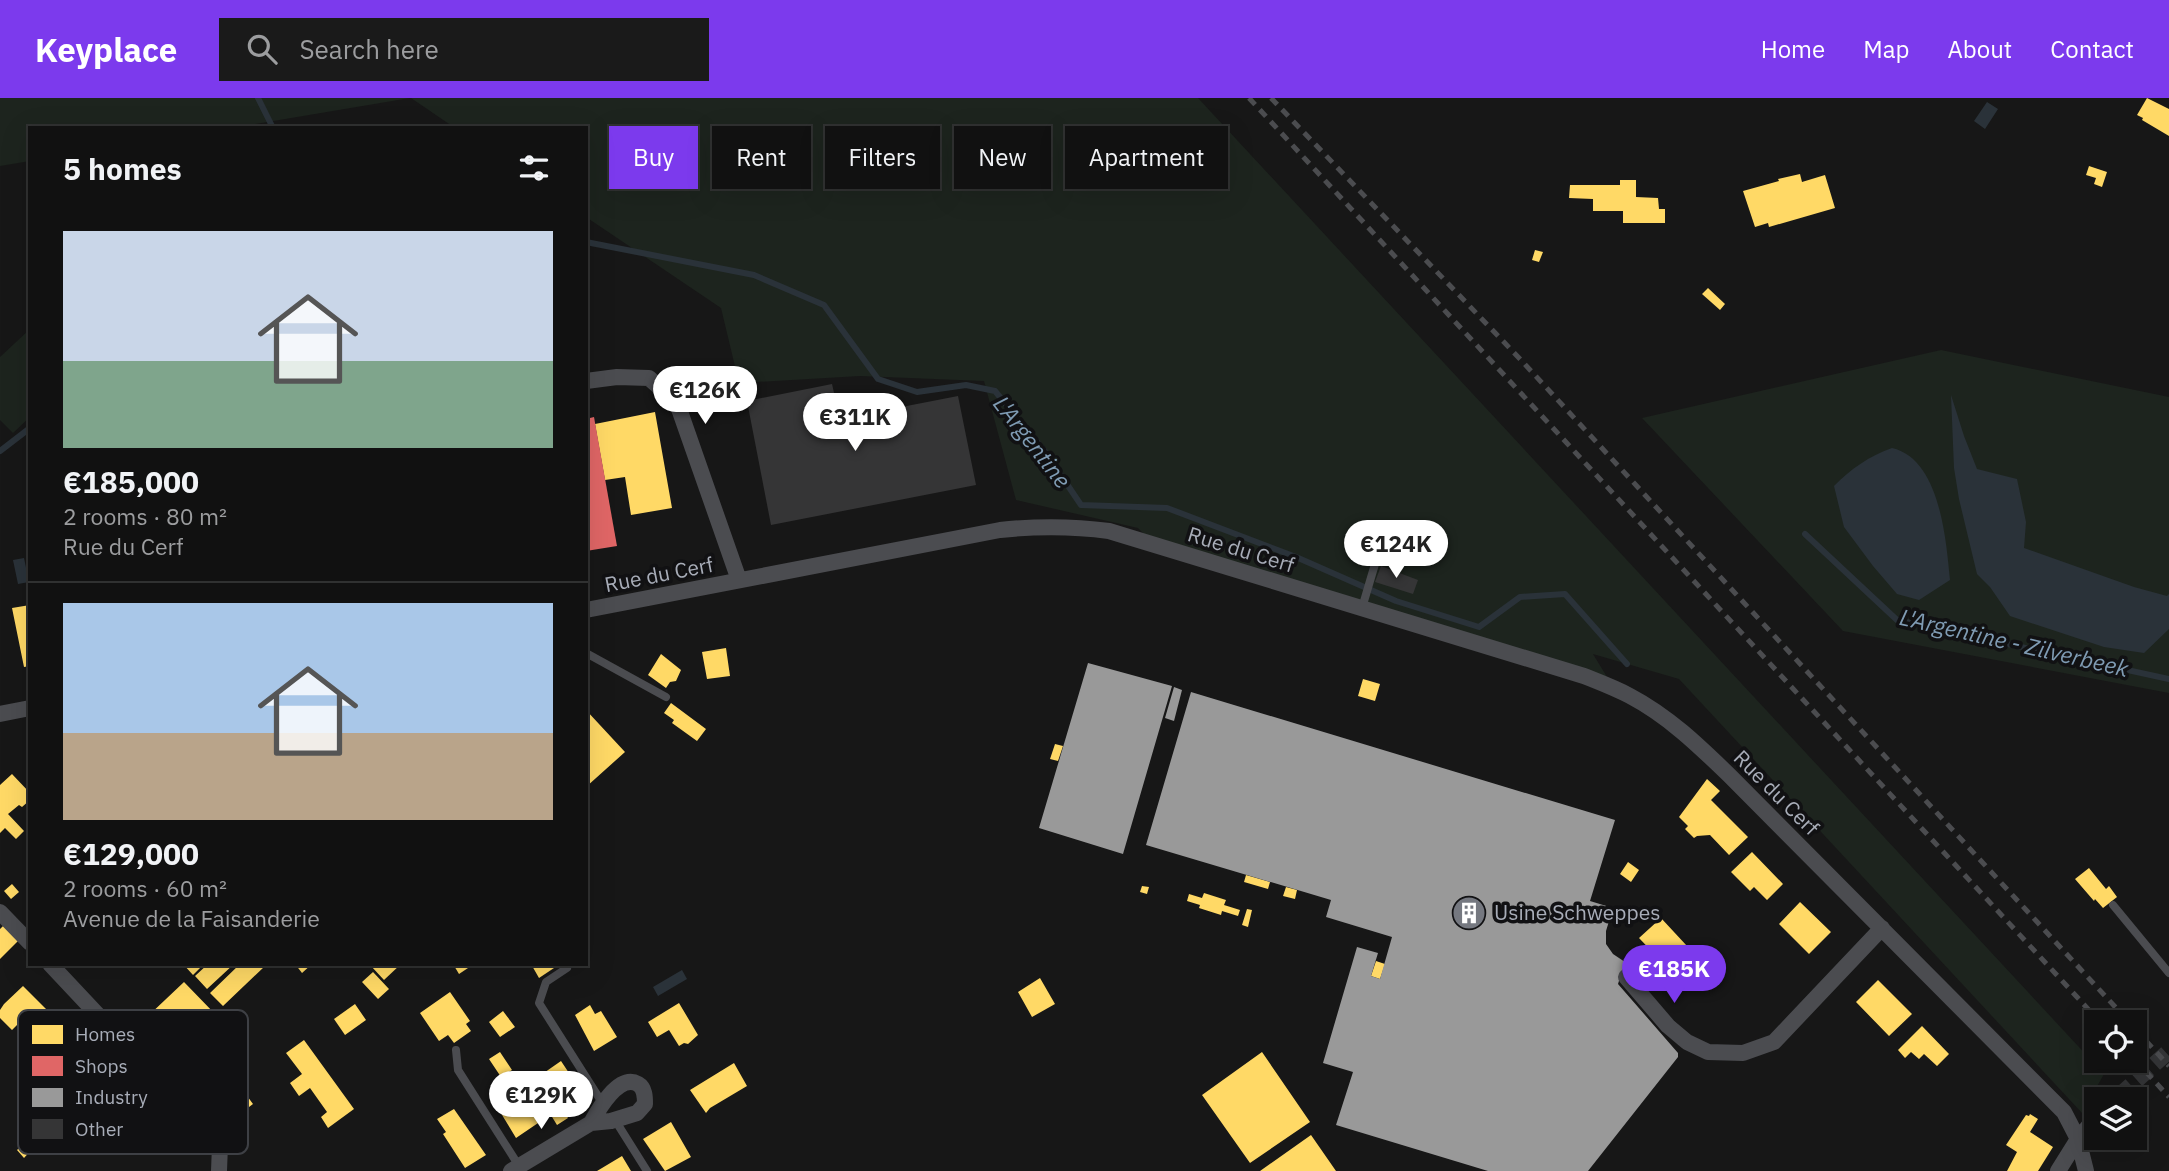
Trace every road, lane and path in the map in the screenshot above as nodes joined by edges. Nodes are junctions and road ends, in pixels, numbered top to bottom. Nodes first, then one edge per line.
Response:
1 (588, 381) edge
2 (1375, 564) dead end
3 (739, 580) junction
4 (1363, 604) junction
5 (588, 610) edge
6 (588, 654) edge
7 (666, 697) dead end
8 (28, 708) edge
9 (0, 714) edge
10 (2113, 905) dead end
11 (0, 912) edge
12 (1882, 928) junction
13 (28, 941) edge
14 (52, 966) edge
15 (567, 968) dead end
16 (2169, 973) edge
17 (1626, 977) dead end
18 (93, 1010) edge
19 (456, 1051) dead end
20 (603, 1104) junction
21 (615, 1120) junction
22 (591, 1123) junction
23 (2084, 1132) edge
24 (2078, 1139) junction
25 (516, 1169) edge
26 (647, 1171) edge
27 (2058, 1171) edge
28 (2086, 1171) edge

1 - 3 street, Rue du Cerf
2 - 4 lane
3 - 4 street, Rue du Cerf
3 - 5 street, Rue du Cerf
4 - 12 street, Rue du Cerf
6 - 7 lane
8 - 9 street
10 - 16 lane
11 - 13 street
12 - 17 street
12 - 24 street, Rue du Cerf
14 - 18 street
15 - 20 lane
19 - 25 lane
20 - 21 street
20 - 22 street
21 - 22 street
21 - 26 lane
22 - 25 street
23 - 24 street
24 - 27 street
24 - 28 street, Rue du Cerf

